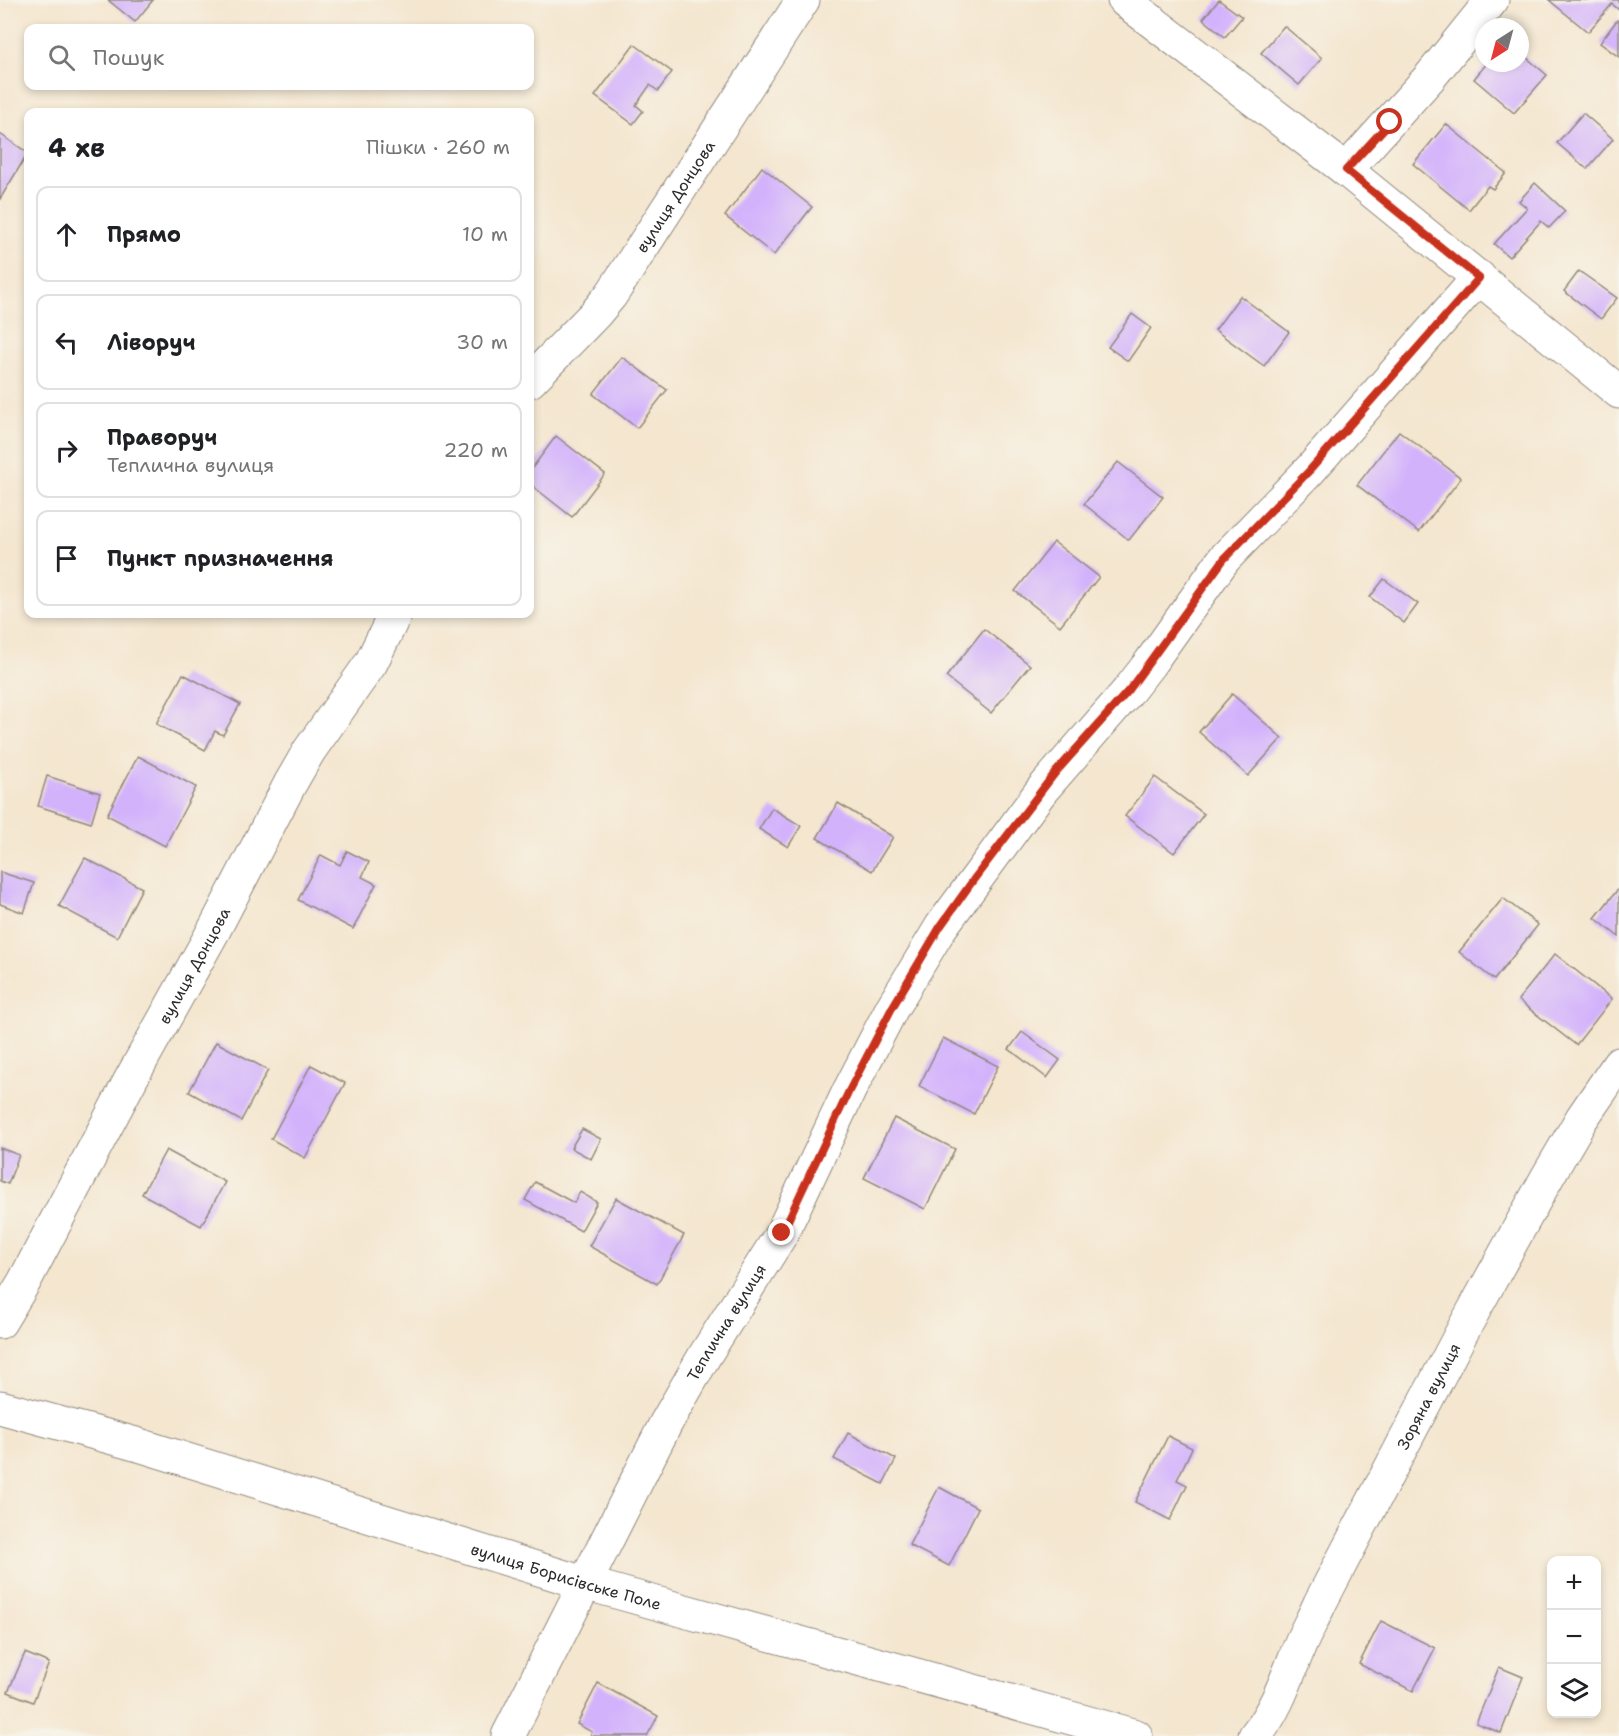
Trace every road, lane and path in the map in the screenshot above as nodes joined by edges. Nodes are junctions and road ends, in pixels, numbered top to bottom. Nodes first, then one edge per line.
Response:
1 (803, 0) edge
2 (1124, 0) edge
3 (1492, 0) edge
4 (1346, 170) junction
5 (1479, 278) junction
6 (534, 377) edge
7 (1619, 392) edge
8 (393, 618) edge
9 (1619, 1064) edge
10 (0, 1322) edge
11 (0, 1407) edge
12 (584, 1583) junction
13 (508, 1736) edge
14 (1136, 1736) edge
15 (1255, 1736) edge

1 - 6 street, вулиця Донцова
2 - 4 street
3 - 4 street
4 - 5 street
5 - 7 street
5 - 12 street, Теплична вулиця
8 - 10 street, вулиця Донцова
9 - 15 street, Зоряна вулиця
11 - 12 street, вулиця Борисівське Поле
12 - 13 street, Теплична вулиця
12 - 14 street, вулиця Борисівське Поле

